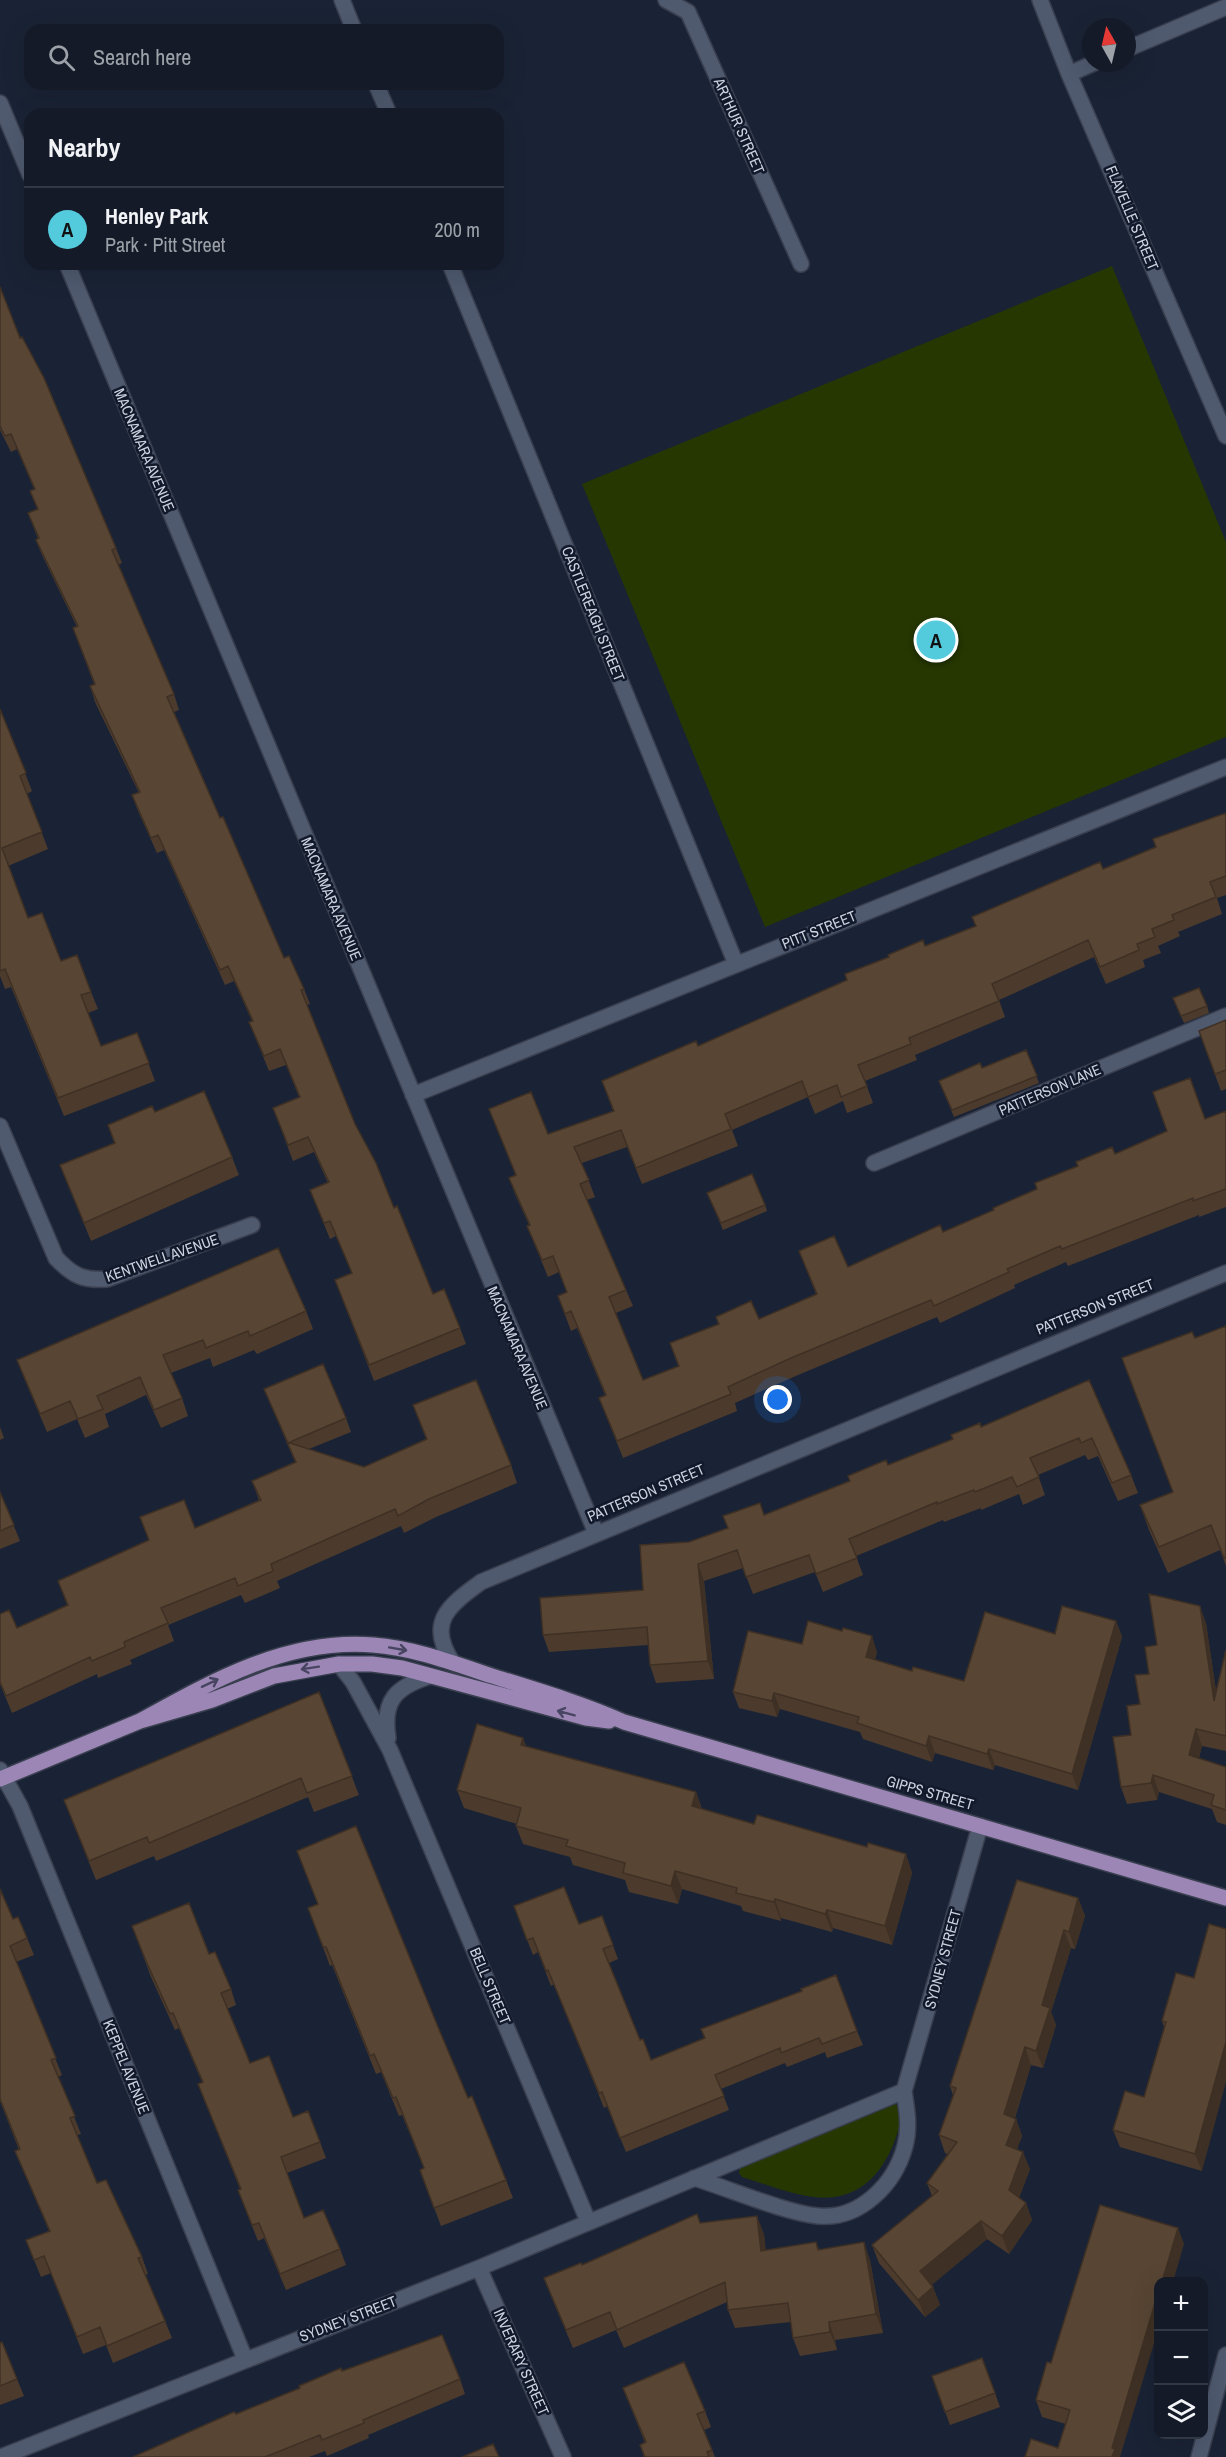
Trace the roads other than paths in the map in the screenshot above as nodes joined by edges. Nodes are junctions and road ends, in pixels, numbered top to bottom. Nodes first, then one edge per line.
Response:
1 (342, 0) edge
2 (666, 0) edge
3 (1040, 0) edge
4 (1226, 7) edge
5 (352, 24) edge
6 (1136, 45) edge
7 (1082, 68) edge
8 (1069, 74) junction
9 (379, 90) edge
10 (0, 103) edge
11 (386, 108) edge
12 (24, 161) edge
13 (801, 264) dead end
14 (69, 270) edge
15 (452, 270) edge
16 (1226, 434) edge
17 (1226, 767) edge
18 (736, 964) junction
19 (1226, 1016) edge
20 (412, 1095) junction
21 (0, 1126) edge
22 (874, 1163) dead end
23 (252, 1225) dead end
24 (1226, 1272) edge
25 (596, 1533) junction
26 (453, 1663) junction
27 (339, 1664) junction
28 (430, 1676) junction
29 (140, 1721) junction
30 (624, 1722) junction
31 (390, 1750) junction
32 (1, 1775) edge
33 (980, 1826) junction
34 (1226, 1898) edge
35 (904, 2091) junction
36 (694, 2178) junction
37 (588, 2221) junction
38 (479, 2268) junction
39 (1226, 2355) edge
40 (245, 2359) junction
41 (1, 2457) edge
42 (563, 2457) edge
43 (1199, 2457) edge

1 - 5 street
2 - 13 street, ARTHUR STREET
3 - 8 street, FLAVELLE STREET
4 - 6 street
7 - 8 street
8 - 16 street, FLAVELLE STREET
9 - 11 street
10 - 12 street
14 - 20 street, MACNAMARA AVENUE
15 - 18 street, CASTLEREAGH STREET
17 - 18 street, PITT STREET
18 - 20 street, PITT STREET
19 - 22 street, PATTERSON LANE
20 - 25 street, MACNAMARA AVENUE
21 - 23 street, KENTWELL AVENUE
24 - 25 street, PATTERSON STREET
25 - 26 street, PATTERSON STREET
29 -> 26 main road
26 - 30 main road, GIPPS STREET
27 - 28 main road
27 -> 29 main road
27 - 31 street, BELL STREET
30 -> 28 main road, GIPPS STREET
28 - 31 street, BELL STREET
29 - 32 main road
30 - 33 main road, GIPPS STREET
31 - 37 street, BELL STREET
32 - 40 street, KEPPEL AVENUE
33 - 34 main road, GIPPS STREET
33 - 35 street, SYDNEY STREET
35 - 36 street, SYDNEY STREET
35 - 36 street, SYDNEY STREET
36 - 37 street, SYDNEY STREET
37 - 38 street, SYDNEY STREET
38 - 40 street, SYDNEY STREET
38 - 42 street, INVERARY STREET
39 - 43 street
40 - 41 street, SYDNEY STREET

